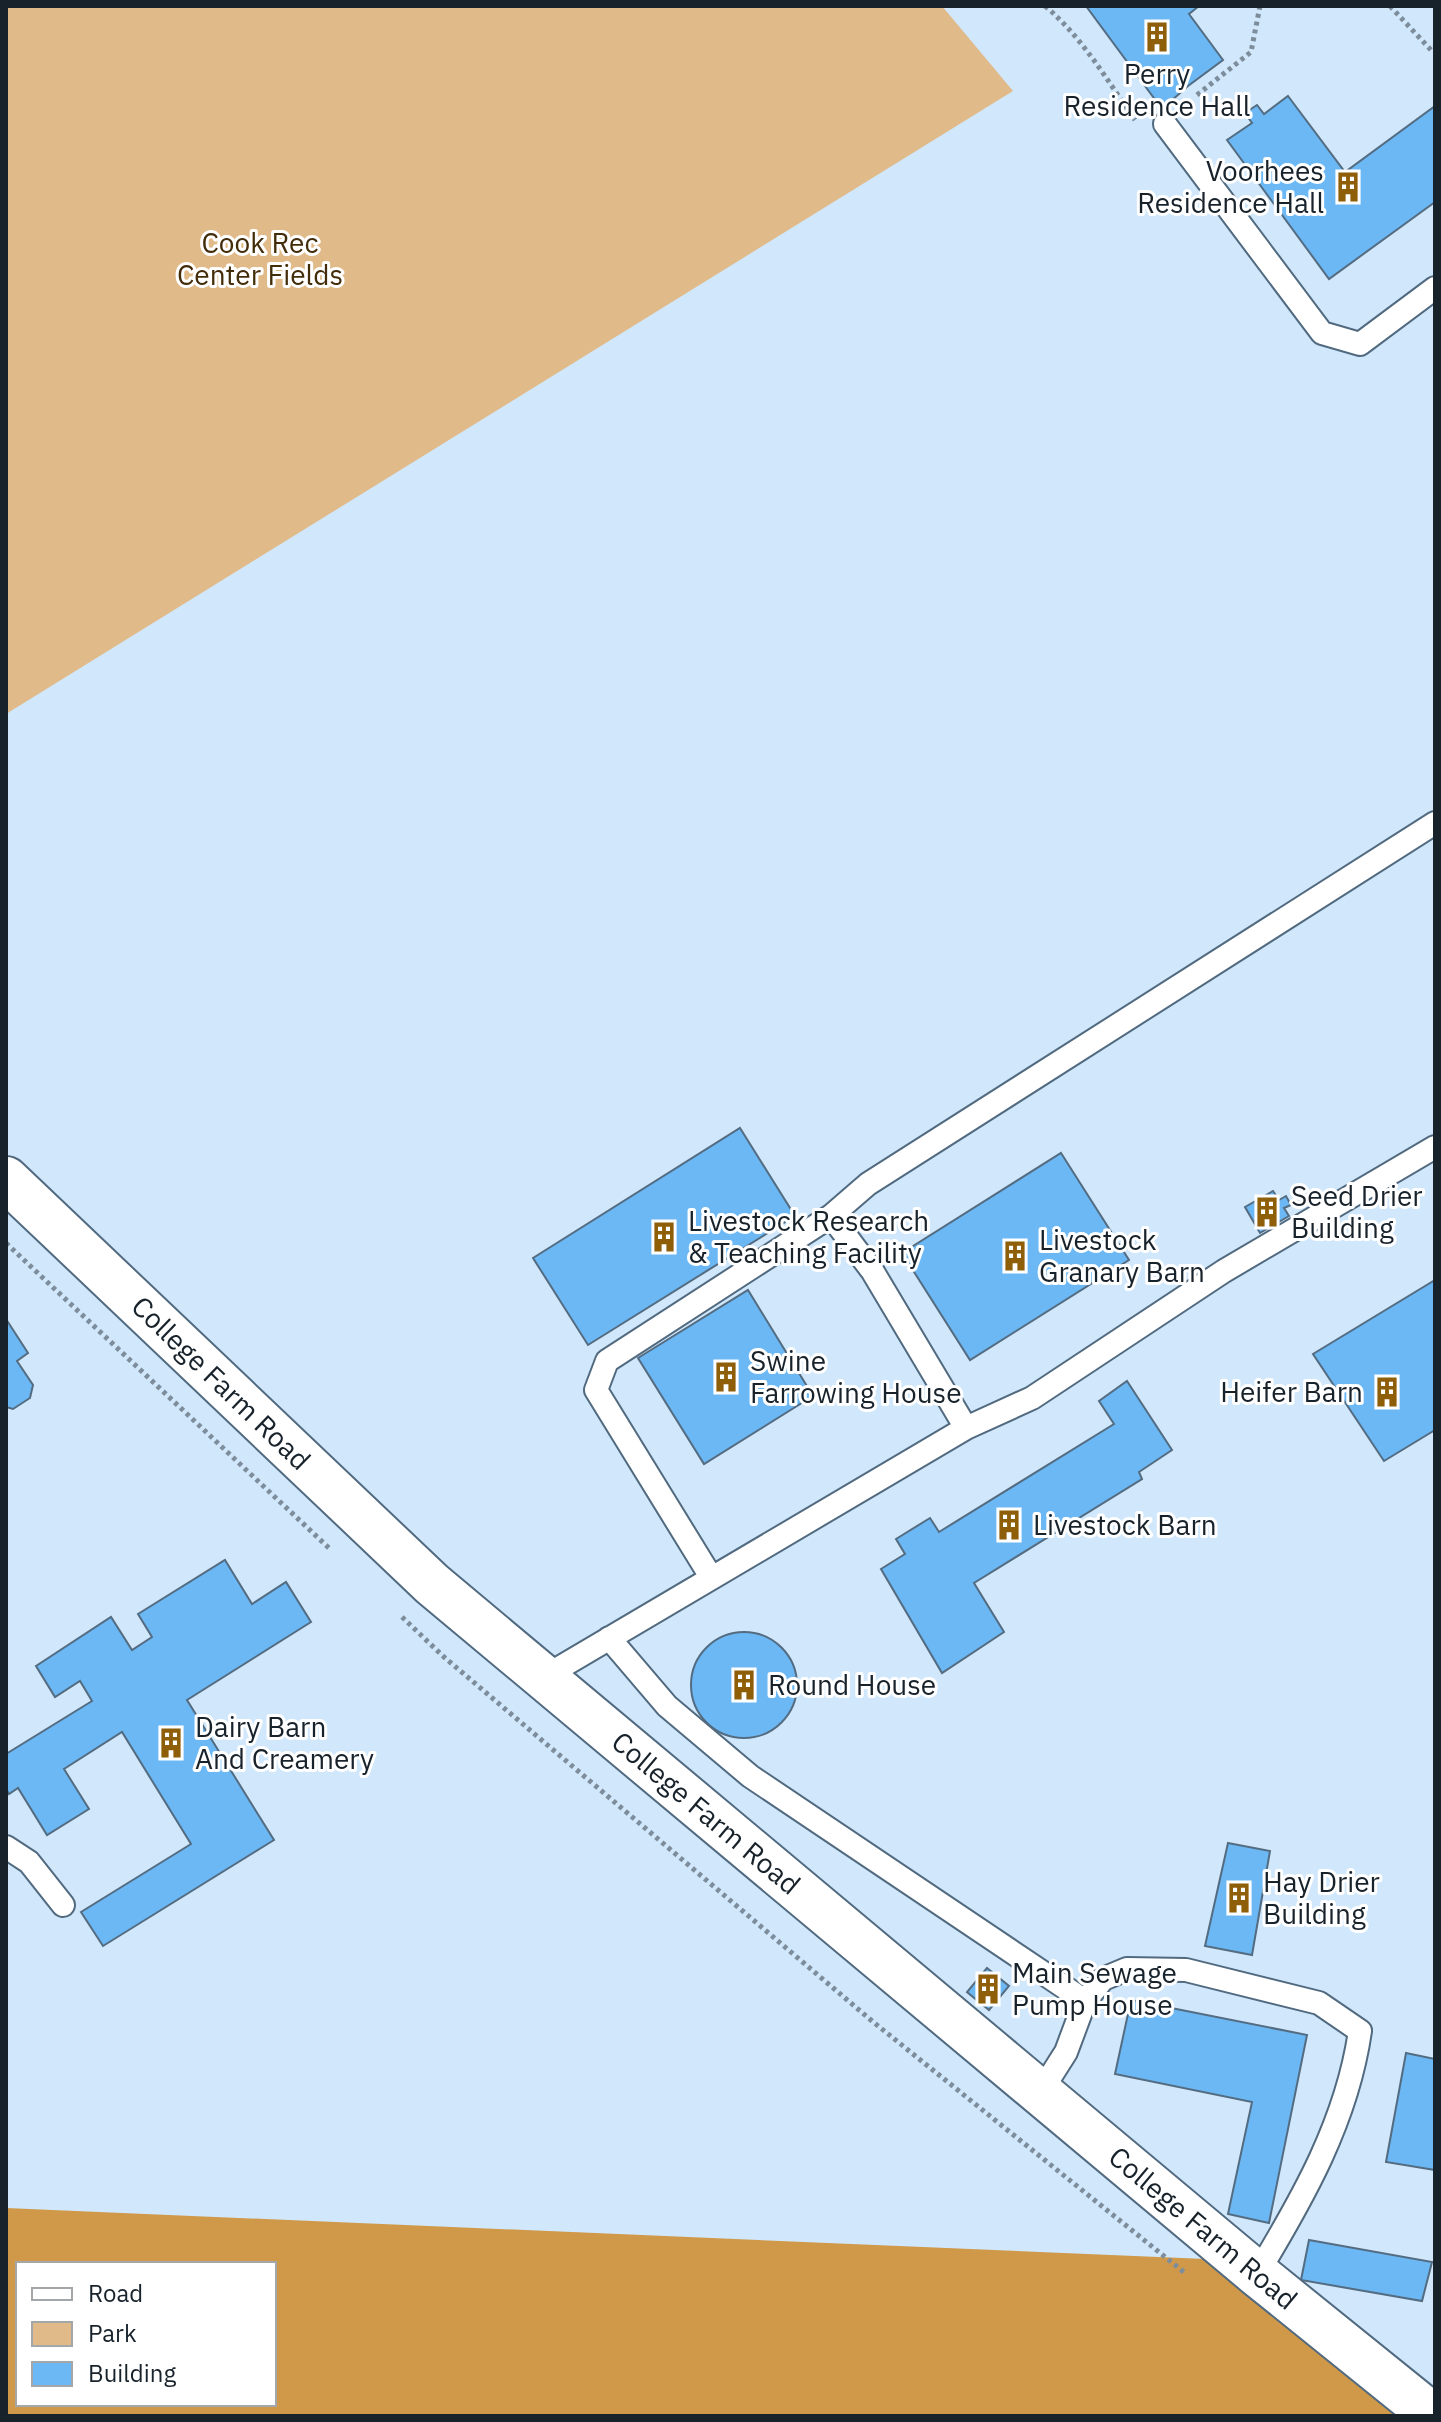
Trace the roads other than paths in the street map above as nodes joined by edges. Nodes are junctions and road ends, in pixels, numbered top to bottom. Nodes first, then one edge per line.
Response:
1 (1165, 124) dead end
2 (1435, 288) edge
3 (1435, 823) edge
4 (1435, 1147) edge
5 (6, 1179) edge
6 (831, 1216) junction
7 (966, 1428) junction
8 (711, 1577) junction
9 (609, 1638) junction
10 (544, 1677) junction
11 (6, 1847) edge
12 (63, 1905) dead end
13 (1085, 2001) junction
14 (1040, 2093) junction
15 (1257, 2274) junction
16 (1433, 2416) edge

1 - 2 lane
3 - 6 lane
4 - 7 lane
5 - 10 street, College Farm Road
6 - 7 lane
6 - 8 lane
7 - 8 lane
8 - 9 lane
9 - 10 lane
9 - 13 lane
10 - 14 street, College Farm Road
11 - 12 lane
13 - 14 lane
13 - 15 lane
14 - 15 street, College Farm Road
15 - 16 street, College Farm Road

